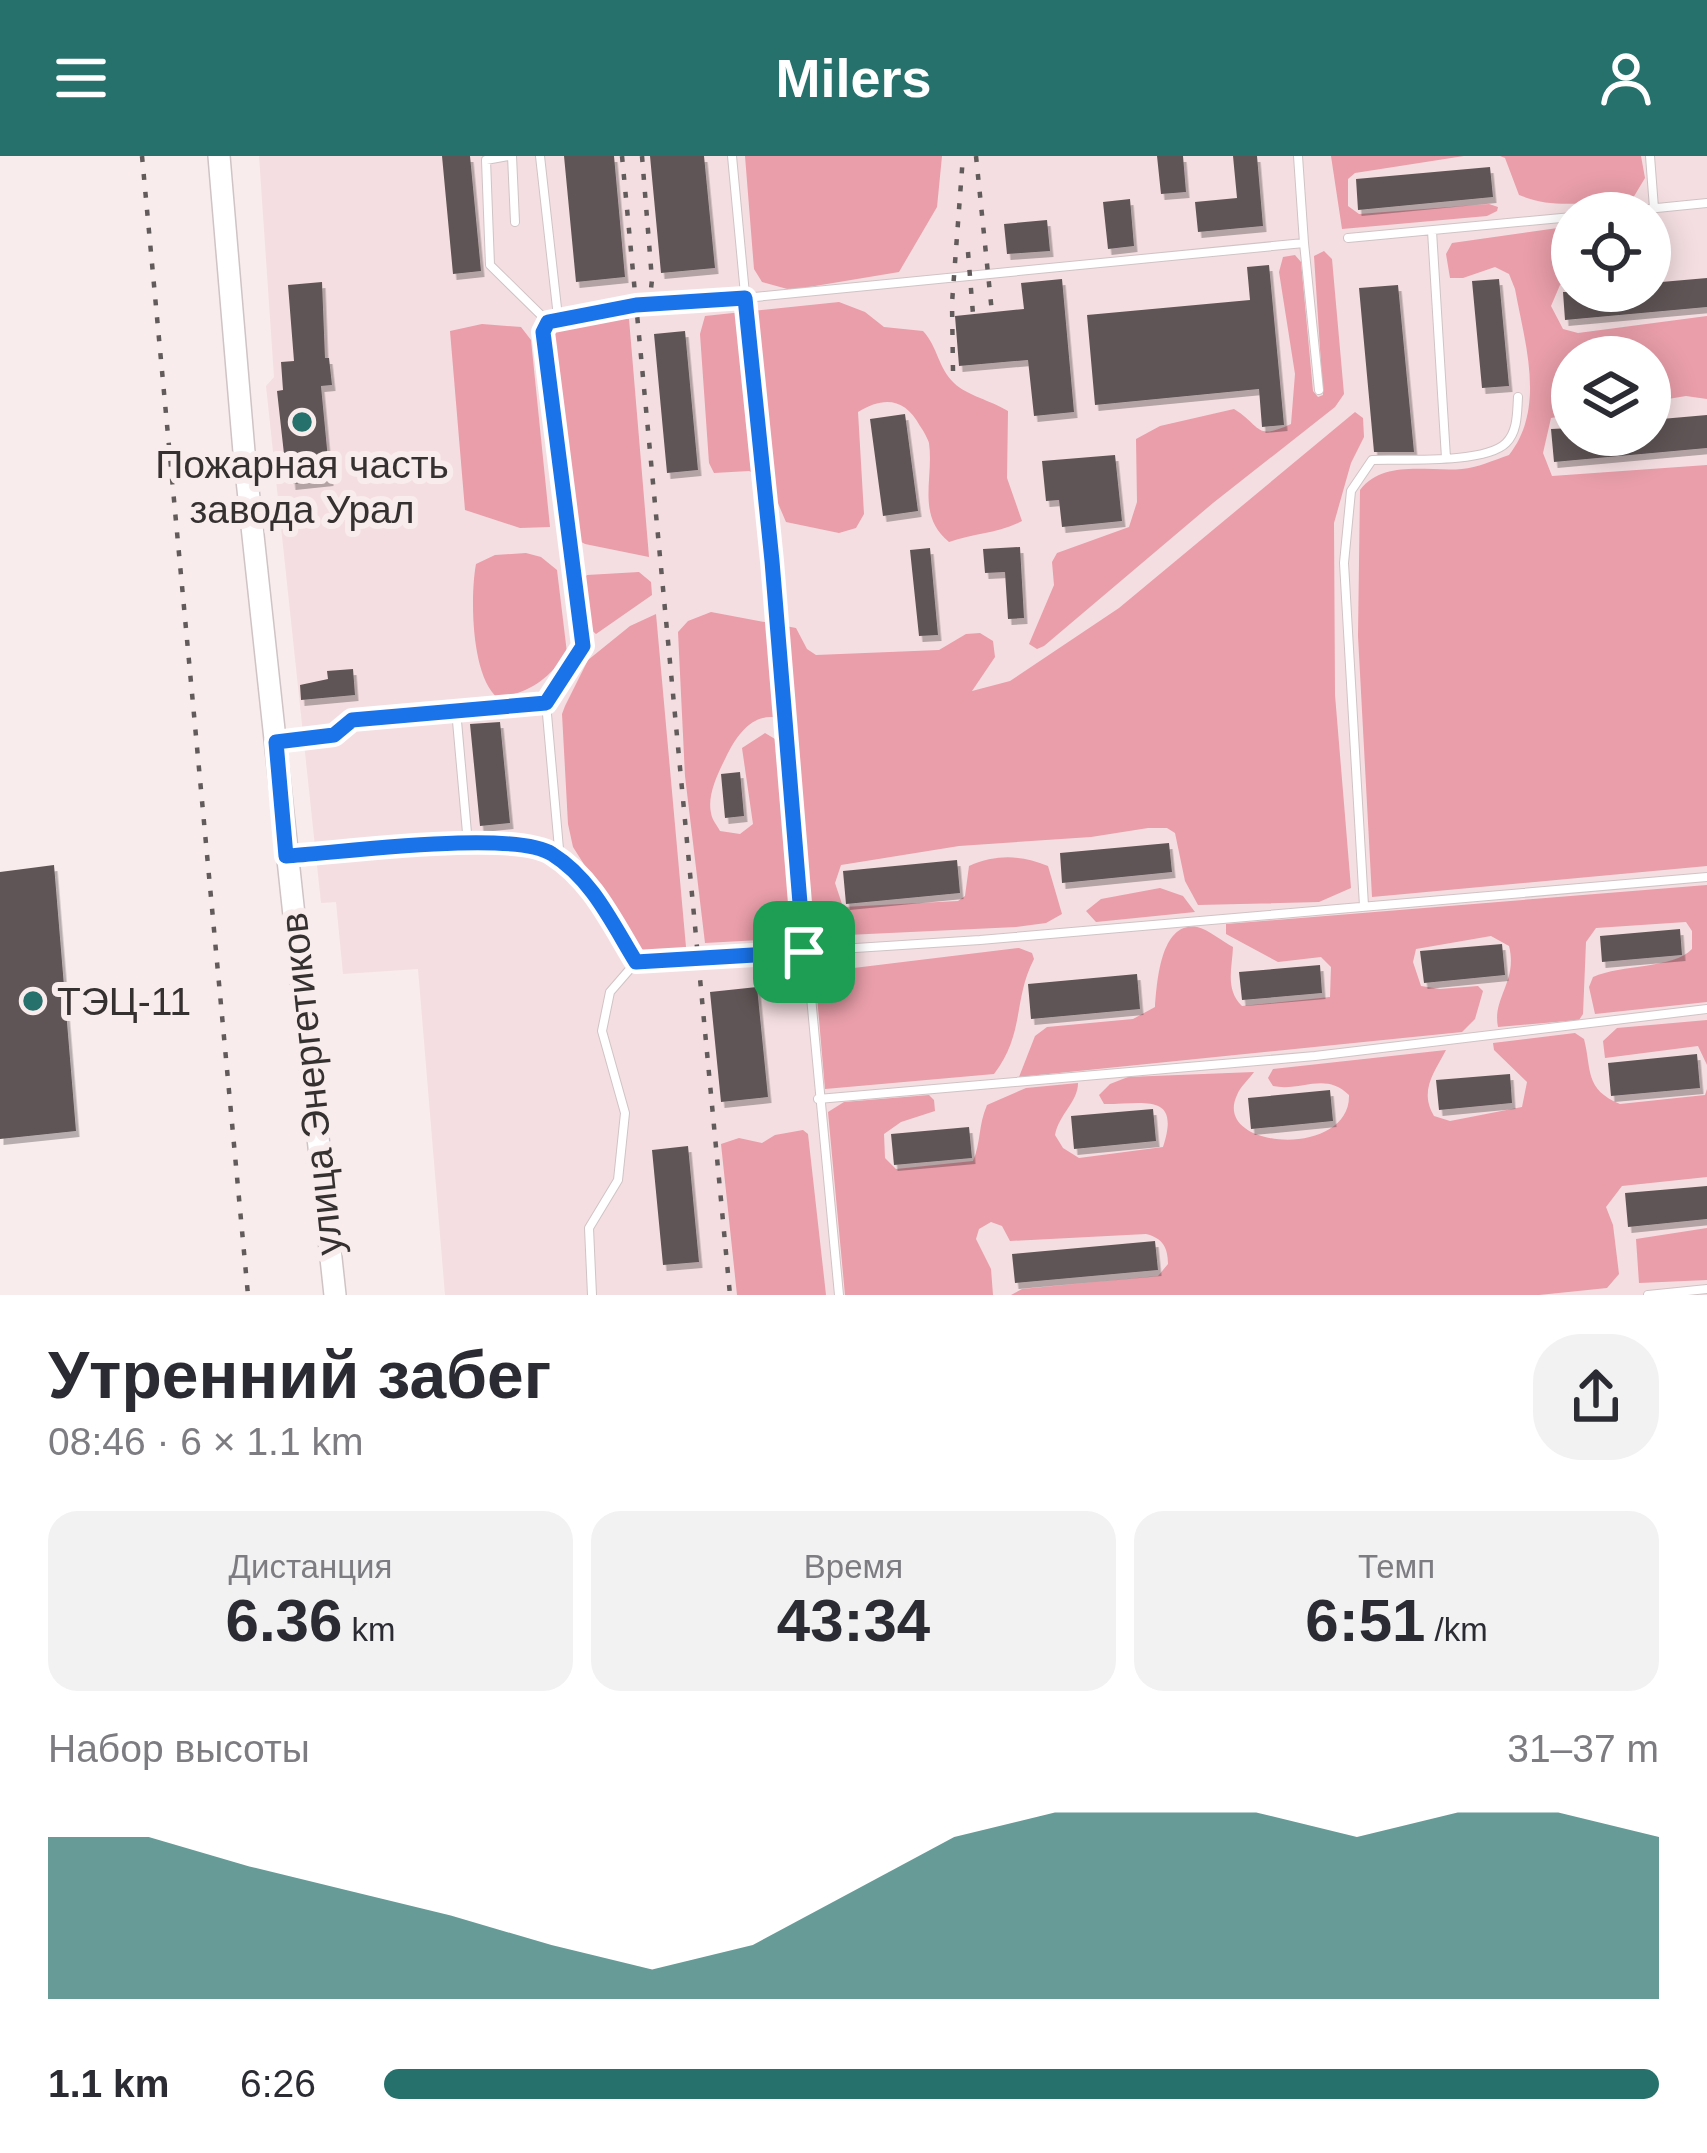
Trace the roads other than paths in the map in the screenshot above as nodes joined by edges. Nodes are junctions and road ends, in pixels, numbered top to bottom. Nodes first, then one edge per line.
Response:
1 (219, 156) edge
2 (510, 156) edge
3 (540, 156) edge
4 (732, 156) edge
5 (1298, 156) edge
6 (1650, 156) edge
7 (1653, 192) edge
8 (1707, 203) edge
9 (1671, 206) edge
10 (1551, 219) edge
11 (515, 222) dead end
12 (1432, 231) junction
13 (1348, 238) dead end
14 (1304, 244) junction
15 (745, 298) junction
16 (558, 317) junction
17 (548, 322) junction
18 (1319, 390) dead end
19 (1518, 397) dead end
20 (1446, 458) junction
21 (546, 703) junction
22 (456, 710) junction
23 (276, 742) junction
24 (468, 844) junction
25 (286, 856) junction
26 (560, 860) junction
27 (1707, 877) edge
28 (1364, 906) junction
29 (804, 952) junction
30 (636, 962) junction
31 (1707, 1010) edge
32 (818, 1099) junction
33 (1707, 1289) edge
34 (334, 1295) edge
35 (592, 1295) edge
36 (839, 1295) edge
37 (1648, 1295) edge

1 - 23 street, улица Энергетиков
2 - 11 lane
2 - 17 lane
3 - 16 lane
4 - 15 lane
5 - 14 lane
6 - 7 lane
8 - 9 lane
10 - 12 lane
12 - 13 lane
12 - 20 lane
14 - 15 lane
14 - 18 lane
15 - 16 lane
15 - 29 lane
16 - 17 lane
17 - 21 lane
19 - 20 lane
20 - 28 lane
21 - 22 lane
21 - 26 lane
22 - 23 lane
22 - 24 lane
23 - 25 street, улица Энергетиков
24 - 25 lane
24 - 26 lane
25 - 34 street, улица Энергетиков
26 - 30 lane
27 - 28 lane
28 - 29 lane
29 - 30 lane
29 - 32 lane
30 - 35 lane
31 - 32 lane
32 - 36 lane
33 - 37 lane

